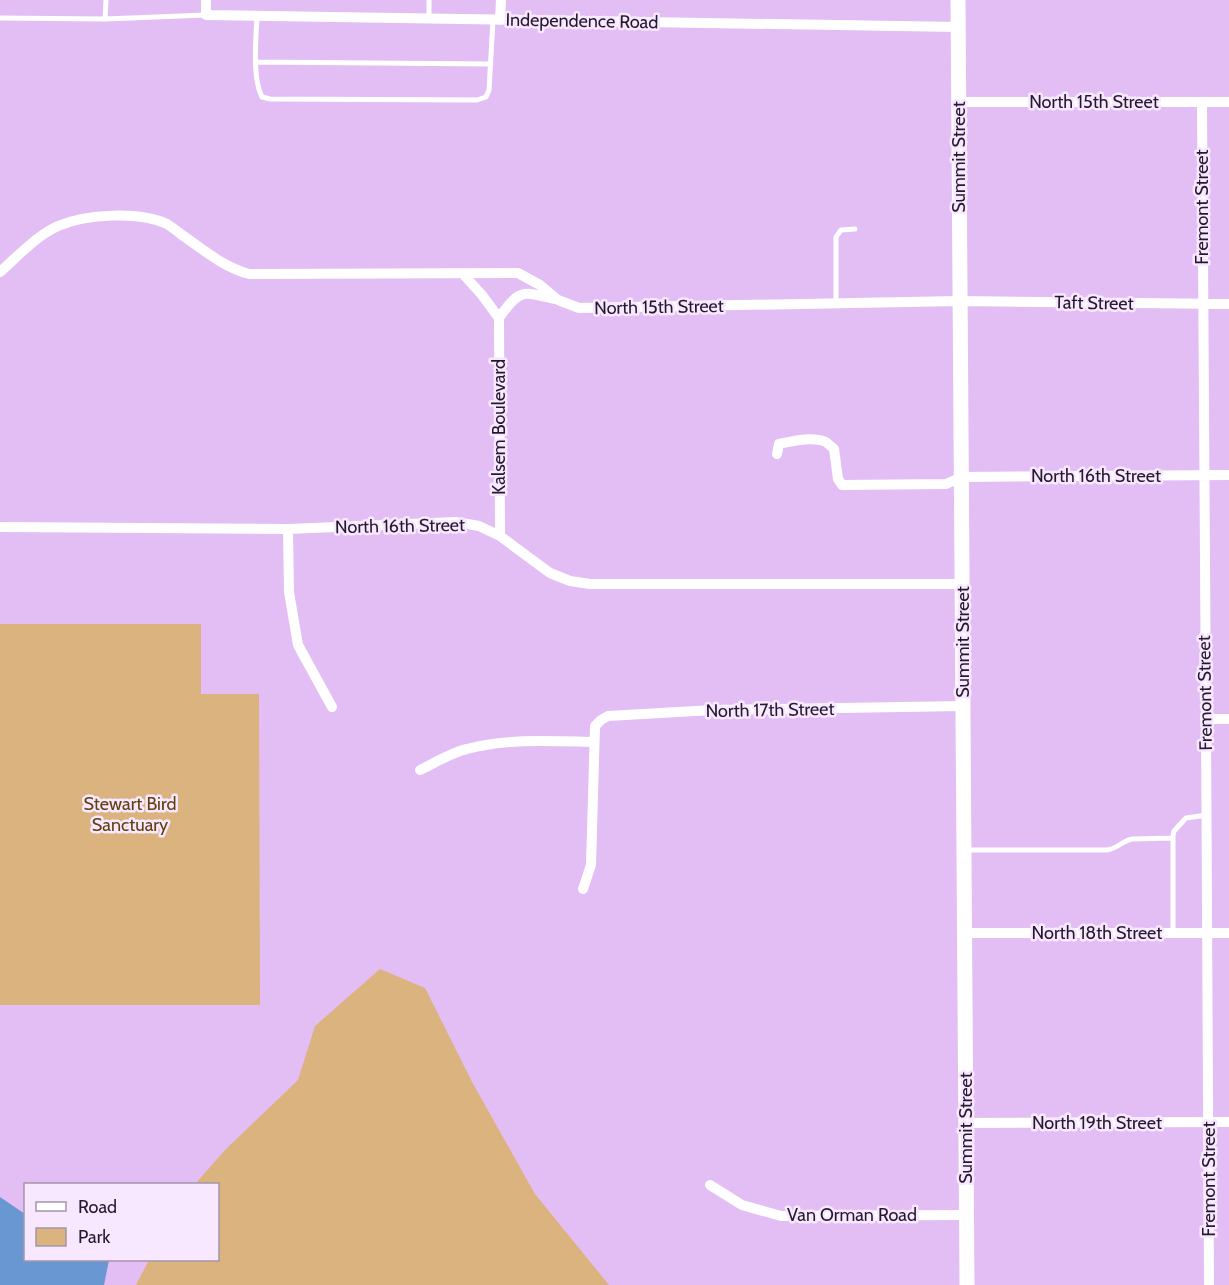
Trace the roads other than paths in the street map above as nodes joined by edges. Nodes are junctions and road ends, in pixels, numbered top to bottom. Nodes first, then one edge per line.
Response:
1 (106, 0) edge
2 (206, 0) edge
3 (429, 0) edge
4 (501, 0) edge
5 (958, 0) edge
6 (206, 15) junction
7 (256, 16) junction
8 (0, 18) edge
9 (105, 19) junction
10 (429, 19) junction
11 (497, 20) junction
12 (958, 27) junction
13 (256, 62) junction
14 (491, 64) junction
15 (959, 102) junction
16 (1202, 102) junction
17 (1229, 102) edge
18 (855, 229) dead end
19 (0, 272) edge
20 (463, 274) junction
21 (558, 300) junction
22 (959, 301) junction
23 (836, 303) junction
24 (1203, 304) junction
25 (1229, 304) edge
26 (499, 318) junction
27 (777, 454) dead end
28 (1203, 475) junction
29 (1229, 475) edge
30 (962, 477) junction
31 (0, 527) edge
32 (288, 529) junction
33 (500, 536) junction
34 (963, 584) junction
35 (964, 706) junction
36 (333, 707) dead end
37 (1229, 718) edge
38 (1205, 719) junction
39 (594, 742) junction
40 (420, 770) dead end
41 (1207, 816) junction
42 (1173, 838) junction
43 (965, 850) junction
44 (583, 889) dead end
45 (965, 933) junction
46 (1173, 933) junction
47 (1208, 933) junction
48 (1229, 933) edge
49 (1210, 1122) junction
50 (1229, 1122) edge
51 (965, 1123) junction
52 (710, 1185) dead end
53 (966, 1215) junction
54 (967, 1285) edge
55 (1209, 1285) edge

1 - 9 lane
2 - 6 street
3 - 10 lane
4 - 11 street
5 - 12 main road, Summit Street
6 - 7 street, Independence Road
6 - 9 lane
7 - 10 street, Independence Road
7 - 13 lane
8 - 9 lane
10 - 11 street, Independence Road
11 - 12 street, Independence Road
11 - 14 lane
12 - 15 main road, Summit Street
13 - 14 lane
13 - 14 lane
15 - 16 street, North 15th Street
15 - 22 main road, Summit Street
16 - 17 street, North 15th Street
16 - 24 street, Fremont Street
18 - 23 lane
19 - 20 street, North 15th Street
20 - 21 street, North 15th Street
20 - 26 street
21 - 23 street, North 15th Street
21 - 26 street
22 - 23 street, North 15th Street
22 - 24 street, Taft Street
22 - 30 main road, Summit Street
24 - 25 street, Taft Street
24 - 28 street, Fremont Street
26 - 33 street, Kalsem Boulevard
27 - 30 street, North 16th Street
28 - 29 street, North 16th Street
28 - 30 street, North 16th Street
28 - 38 street, Fremont Street
30 - 34 main road, Summit Street
31 - 32 street, North 16th Street
32 - 33 street, North 16th Street
32 - 36 street
33 - 34 street, North 16th Street
34 - 35 main road, Summit Street
35 - 39 street, North 17th Street
35 - 43 main road, Summit Street
37 - 38 street
38 - 41 street, Fremont Street
39 - 40 street
39 - 44 street
41 - 42 lane
41 - 47 street, Fremont Street
42 - 43 lane
42 - 46 lane
43 - 45 main road, Summit Street
45 - 46 street, North 18th Street
45 - 51 main road, Summit Street
46 - 47 street, North 18th Street
47 - 48 street, North 18th Street
47 - 49 street, Fremont Street
49 - 50 street, North 19th Street
49 - 51 street, North 19th Street
49 - 55 street, Fremont Street
51 - 53 main road, Summit Street
52 - 53 street, Van Orman Road
53 - 54 main road, Summit Street

